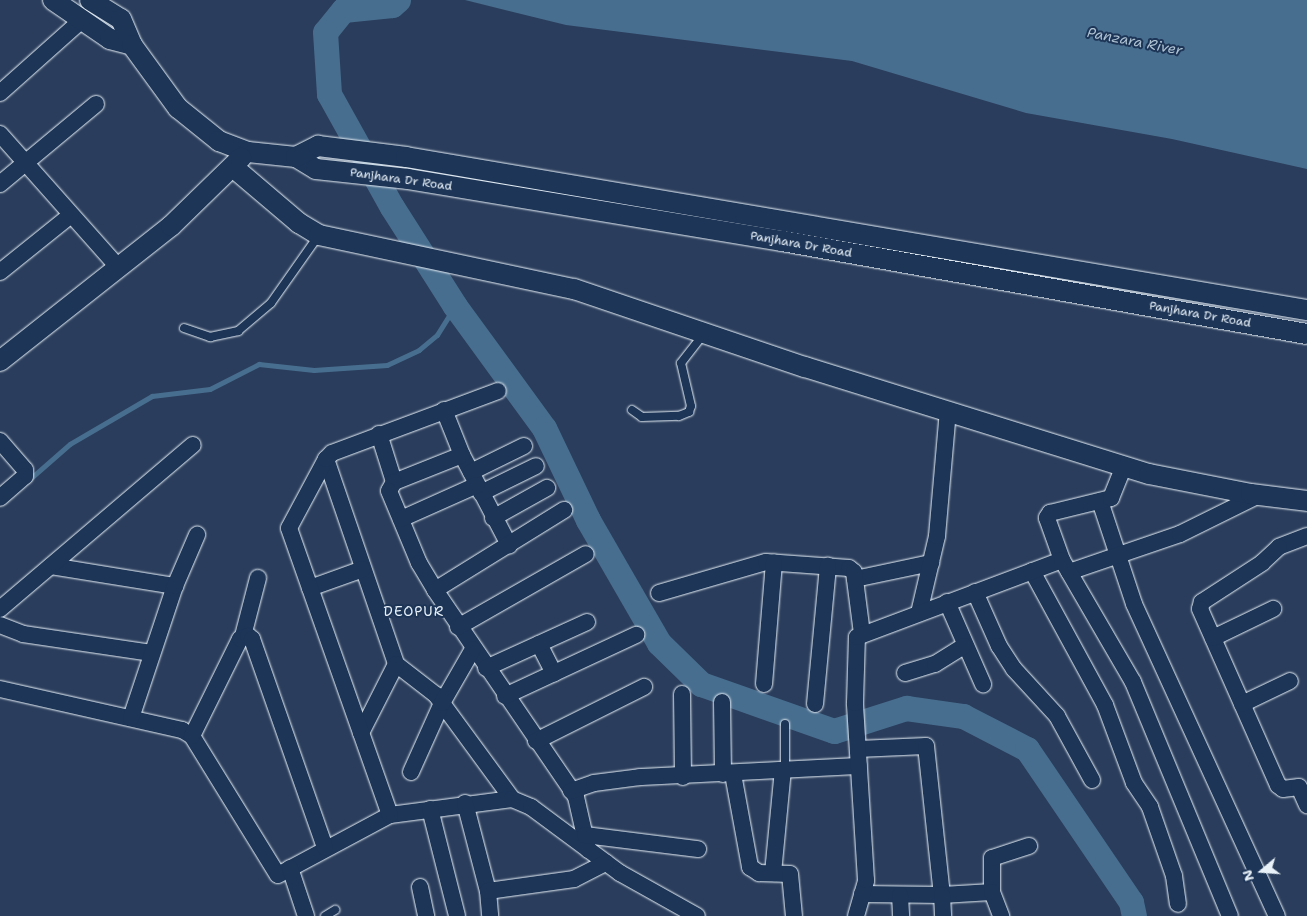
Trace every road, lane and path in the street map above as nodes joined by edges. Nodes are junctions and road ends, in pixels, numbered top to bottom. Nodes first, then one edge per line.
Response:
1 (53, 0) edge
2 (90, 0) edge
3 (82, 20) junction
4 (132, 45) junction
5 (0, 94) edge
6 (96, 104) dead end
7 (0, 134) edge
8 (248, 152) junction
9 (296, 157) junction
10 (25, 163) junction
11 (232, 167) junction
12 (0, 184) edge
13 (71, 215) junction
14 (319, 235) junction
15 (119, 268) junction
16 (0, 272) edge
17 (1307, 310) edge
18 (184, 328) dead end
19 (705, 333) junction
20 (1307, 334) edge
21 (3, 353) edge
22 (498, 391) dead end
23 (444, 410) junction
24 (632, 410) dead end
25 (948, 410) junction
26 (379, 434) junction
27 (0, 441) edge
28 (193, 445) dead end
29 (524, 446) dead end
30 (462, 455) junction
31 (326, 459) junction
32 (1124, 465) junction
33 (536, 466) dead end
34 (394, 482) junction
35 (476, 484) junction
36 (547, 488) dead end
37 (1259, 495) junction
38 (0, 498) edge
39 (1100, 501) junction
40 (1307, 501) edge
41 (564, 510) dead end
42 (401, 518) junction
43 (493, 518) junction
44 (197, 536) dead end
45 (1307, 536) edge
46 (509, 545) junction
47 (586, 554) dead end
48 (1117, 556) junction
49 (774, 562) junction
50 (931, 563) junction
51 (50, 566) junction
52 (828, 566) junction
53 (1066, 566) junction
54 (363, 569) junction
55 (1032, 571) junction
56 (258, 578) dead end
57 (855, 579) junction
58 (175, 586) junction
59 (310, 588) junction
60 (436, 590) junction
61 (975, 592) junction
62 (659, 593) dead end
63 (947, 602) junction
64 (1273, 608) dead end
65 (0, 609) edge
66 (918, 613) junction
67 (587, 622) dead end
68 (0, 625) edge
69 (458, 627) junction
70 (862, 634) junction
71 (636, 635) dead end
72 (243, 636) junction
73 (1213, 638) junction
74 (539, 644) junction
75 (964, 646) junction
76 (473, 649) junction
77 (152, 653) junction
78 (396, 664) junction
79 (486, 668) junction
80 (905, 673) dead end
81 (554, 674) junction
82 (1290, 680) dead end
83 (764, 684) dead end
84 (983, 684) dead end
85 (644, 687) dead end
86 (0, 689) edge
87 (682, 694) dead end
88 (505, 696) junction
89 (722, 702) dead end
90 (442, 703) junction
91 (815, 704) dead end
92 (1242, 704) junction
93 (130, 718) junction
94 (785, 724) dead end
95 (361, 733) junction
96 (192, 736) junction
97 (536, 741) junction
98 (858, 742) junction
99 (859, 766) junction
100 (784, 770) junction
101 (411, 772) dead end
102 (728, 774) junction
103 (684, 777) junction
104 (1092, 780) dead end
105 (571, 791) junction
106 (512, 798) junction
107 (465, 803) junction
108 (1307, 805) edge
109 (430, 808) junction
110 (390, 815) junction
111 (586, 842) junction
112 (1029, 846) dead end
113 (325, 848) junction
114 (698, 849) dead end
115 (606, 863) junction
116 (290, 868) junction
117 (773, 873) junction
118 (420, 887) dead end
119 (488, 892) junction
120 (992, 892) junction
121 (862, 894) junction
122 (900, 895) junction
123 (942, 895) junction
124 (1178, 904) dead end
125 (335, 910) dead end
126 (306, 916) edge
127 (324, 916) edge
128 (426, 916) edge
129 (457, 916) edge
130 (490, 916) edge
131 (695, 916) edge
132 (794, 916) edge
133 (856, 916) edge
134 (901, 916) edge
135 (943, 916) edge
136 (1001, 916) edge
137 (1230, 916) edge
138 (1277, 916) edge

1 - 3 street
2 - 4 street, Panjhara Dr Road
3 - 4 street
3 - 5 street
4 - 8 street, Panjhara Dr Road
6 - 10 street
7 - 10 street
8 - 9 street, Panjhara Dr Road
8 - 11 street
9 - 17 street, Panjhara Dr Road
9 - 20 street, Panjhara Dr Road
10 - 12 street
10 - 13 street
11 - 14 street
11 - 15 street
13 - 15 street
13 - 16 street
14 - 18 lane
14 - 19 street
15 - 21 street
19 - 24 lane
19 - 25 street
22 - 23 street
23 - 26 street
23 - 30 street
25 - 32 street
25 - 50 street
26 - 31 street
26 - 34 street
27 - 38 street
28 - 51 street
29 - 35 street
30 - 34 street
30 - 35 street
31 - 54 street
31 - 59 street
32 - 37 street
32 - 39 street
33 - 35 street
34 - 42 street
35 - 42 street
35 - 43 street
36 - 43 street
37 - 40 street
37 - 48 street
39 - 48 street
39 - 53 street
41 - 46 street
42 - 60 street
43 - 46 street
44 - 58 street
45 - 73 street
46 - 60 street
47 - 69 street
48 - 53 street
48 - 138 street
49 - 52 street
49 - 62 street
49 - 83 street
50 - 57 street
50 - 66 street
51 - 58 street
51 - 65 street
52 - 57 street
52 - 91 street
53 - 55 street
53 - 137 street
54 - 59 street
54 - 78 street
55 - 61 street
55 - 124 street
56 - 72 street
57 - 70 street
58 - 77 street
59 - 95 street
60 - 69 street
61 - 63 street
61 - 104 street
63 - 66 street
63 - 75 street
64 - 73 street
66 - 70 street
67 - 74 street
68 - 77 street
69 - 76 street
70 - 98 street
71 - 81 street
72 - 96 street
72 - 113 street
73 - 92 street
74 - 79 street
74 - 81 street
75 - 80 street
75 - 84 street
76 - 79 street
76 - 90 street
77 - 93 street
78 - 90 street
78 - 95 street
79 - 88 street
81 - 88 street
82 - 92 street
85 - 97 street
86 - 93 street
87 - 103 street
88 - 97 street
89 - 102 street
90 - 101 street
90 - 106 street
92 - 108 street
93 - 96 street
94 - 100 lane
95 - 110 street
96 - 116 street
97 - 105 street
98 - 99 street
98 - 123 street
99 - 100 street
99 - 121 street
100 - 102 street
100 - 117 street
102 - 103 street
102 - 117 street
103 - 105 street
105 - 111 street
106 - 107 street
106 - 111 street
107 - 109 street
107 - 119 street
109 - 110 street
109 - 129 street
110 - 113 street
111 - 114 street
111 - 115 street
112 - 120 street
113 - 116 street
115 - 119 street
115 - 131 street
116 - 126 street
117 - 132 street
118 - 128 street
119 - 130 street
120 - 123 street
120 - 136 street
121 - 122 street
121 - 133 street
122 - 123 street
122 - 134 street
123 - 135 street
125 - 127 lane

